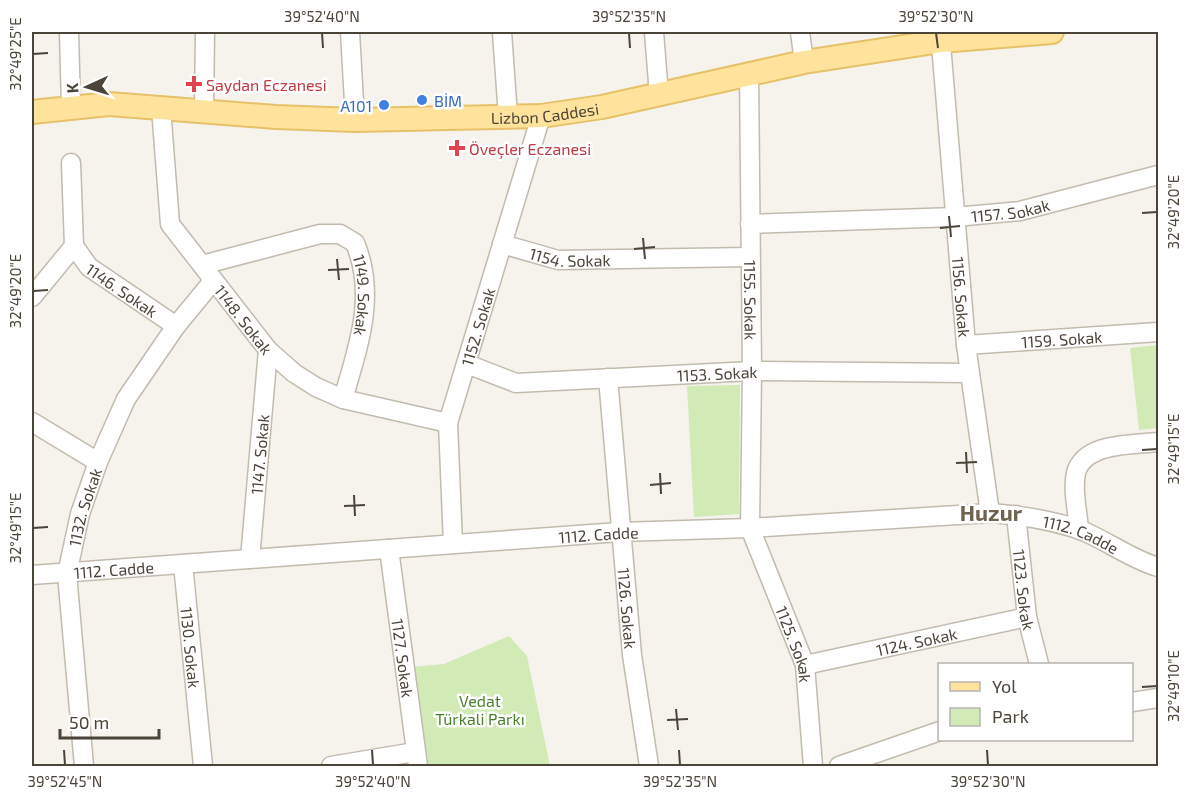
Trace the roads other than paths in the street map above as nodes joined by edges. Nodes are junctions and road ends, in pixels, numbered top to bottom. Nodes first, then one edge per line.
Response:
1 (69, 32) edge
2 (205, 32) edge
3 (350, 32) edge
4 (502, 32) edge
5 (654, 32) edge
6 (800, 32) edge
7 (1052, 32) edge
8 (940, 36) edge
9 (804, 62) junction
10 (749, 74) junction
11 (659, 95) junction
12 (71, 107) junction
13 (161, 108) junction
14 (204, 110) junction
15 (32, 112) edge
16 (541, 116) junction
17 (508, 117) junction
18 (355, 120) junction
19 (71, 163) dead end
20 (1158, 175) edge
21 (955, 217) junction
22 (750, 224) junction
23 (502, 244) junction
24 (74, 246) junction
25 (749, 257) junction
26 (202, 265) junction
27 (39, 278) edge
28 (213, 281) junction
29 (32, 297) edge
30 (176, 326) junction
31 (1158, 332) edge
32 (966, 345) junction
33 (268, 350) junction
34 (467, 364) junction
35 (753, 371) junction
36 (969, 373) junction
37 (608, 378) junction
38 (343, 399) junction
39 (32, 422) edge
40 (448, 423) junction
41 (1158, 442) edge
42 (98, 462) junction
43 (990, 513) junction
44 (1016, 515) junction
45 (750, 528) junction
46 (1079, 530) junction
47 (620, 532) junction
48 (453, 544) junction
49 (389, 549) junction
50 (250, 559) junction
51 (183, 564) junction
52 (1158, 572) edge
53 (67, 574) junction
54 (32, 575) edge
55 (1027, 617) junction
56 (1039, 663) edge
57 (805, 665) junction
58 (1158, 698) edge
59 (1133, 702) edge
60 (938, 731) edge
61 (417, 759) edge
62 (84, 766) edge
63 (203, 766) edge
64 (331, 766) edge
65 (649, 766) edge
66 (813, 766) edge
67 (839, 766) edge

1 - 12 street
2 - 14 street
3 - 18 street
4 - 17 street
5 - 11 street
6 - 9 street
7 - 8 main road, Lizbon Caddesi
8 - 9 main road, Lizbon Caddesi
8 - 21 street, 1156. Sokak
9 - 10 main road, Lizbon Caddesi
10 - 11 main road, Lizbon Caddesi
10 - 22 street, 1155. Sokak
11 - 16 main road, Lizbon Caddesi
12 - 13 main road, Lizbon Caddesi
12 - 15 main road, Lizbon Caddesi
13 - 14 main road, Lizbon Caddesi
13 - 26 street, 1148. Sokak
14 - 18 main road, Lizbon Caddesi
16 - 17 main road, Lizbon Caddesi
16 - 23 street, 1152. Sokak
17 - 18 main road, Lizbon Caddesi
19 - 24 street
20 - 21 street, 1157. Sokak
21 - 22 street, 1157. Sokak
21 - 32 street, 1156. Sokak
22 - 25 street, 1155. Sokak
23 - 25 street, 1154. Sokak
23 - 34 street, 1152. Sokak
24 - 27 street
24 - 30 street, 1146. Sokak
25 - 35 street, 1155. Sokak
26 - 28 street, 1148. Sokak
26 - 38 street, 1149. Sokak
27 - 29 street
28 - 30 street, 1132. Sokak
28 - 33 street, 1148. Sokak
30 - 42 street, 1132. Sokak
31 - 32 street, 1159. Sokak
32 - 36 street, 1156. Sokak
33 - 38 street, 1148. Sokak
33 - 50 street, 1147. Sokak
34 - 37 street, 1153. Sokak
34 - 40 street, 1152. Sokak
35 - 36 street, 1153. Sokak
35 - 37 street, 1153. Sokak
35 - 45 street, 1155. Sokak
36 - 43 street, 1156. Sokak
37 - 47 street, 1126. Sokak
38 - 40 street, 1148. Sokak
39 - 42 street
40 - 48 street, 1152. Sokak
41 - 46 street
42 - 53 street, 1132. Sokak
43 - 44 street, 1112. Cadde
43 - 45 street, 1112. Cadde
44 - 46 street, 1112. Cadde
44 - 55 street, 1123. Sokak
45 - 47 street, 1112. Cadde
45 - 57 street, 1125. Sokak
46 - 52 street, 1112. Cadde
47 - 48 street, 1112. Cadde
47 - 65 street, 1126. Sokak
48 - 49 street, 1112. Cadde
49 - 50 street, 1112. Cadde
49 - 61 street, 1127. Sokak
50 - 51 street, 1112. Cadde
51 - 53 street, 1112. Cadde
51 - 63 street, 1130. Sokak
53 - 54 street, 1112. Cadde
53 - 62 street, 1132. Sokak
55 - 56 street, 1123. Sokak
55 - 57 street, 1124. Sokak
57 - 66 street, 1125. Sokak
58 - 59 street
60 - 67 street
61 - 64 street

